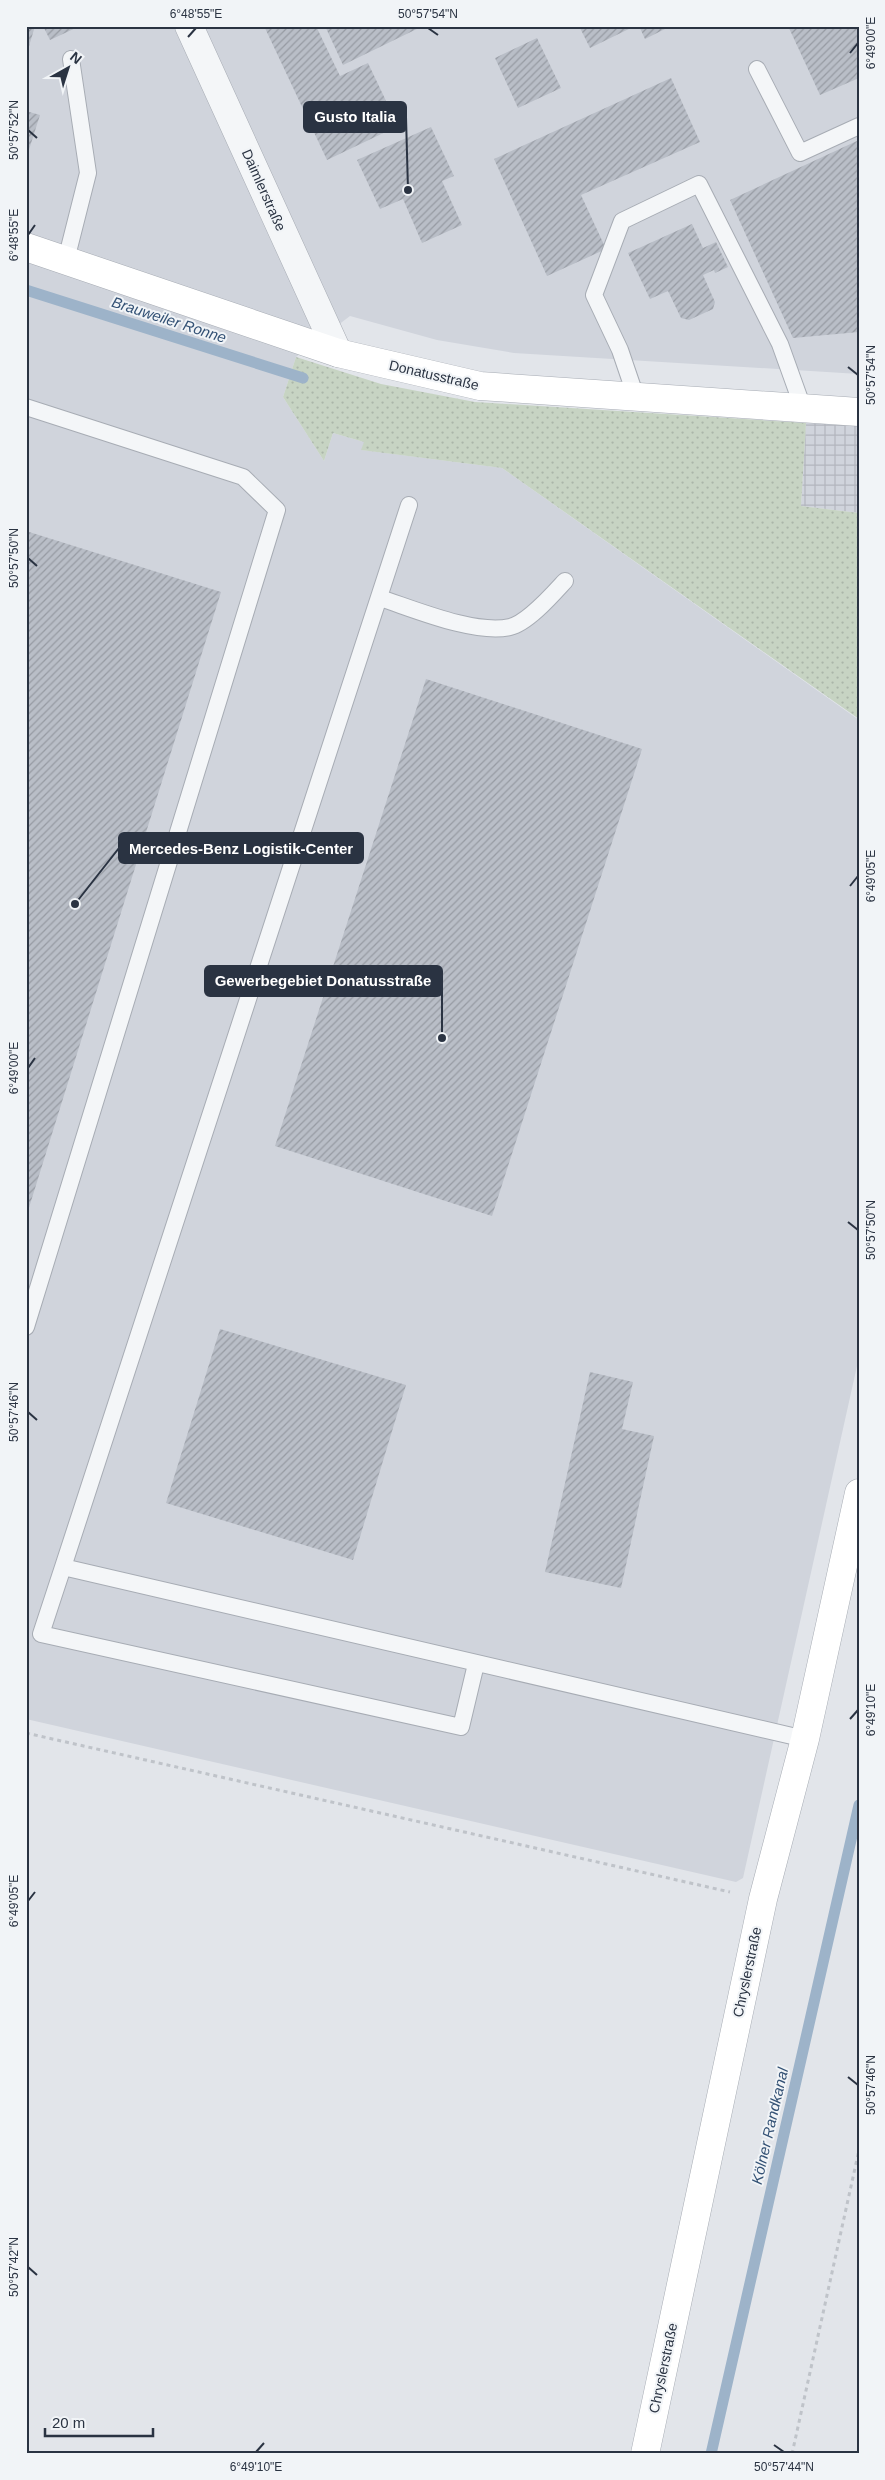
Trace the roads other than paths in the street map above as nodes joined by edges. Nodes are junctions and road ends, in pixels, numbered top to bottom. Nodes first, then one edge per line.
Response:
1 (189, 26) edge
2 (71, 59) dead end
3 (757, 69) dead end
4 (859, 126) edge
5 (26, 247) edge
6 (66, 260) junction
7 (338, 353) junction
8 (636, 397) junction
9 (26, 406) edge
10 (802, 408) junction
11 (859, 412) edge
12 (409, 505) dead end
13 (565, 581) dead end
14 (380, 598) junction
15 (26, 1327) edge
16 (859, 1493) edge
17 (64, 1568) junction
18 (476, 1664) junction
19 (805, 1738) junction
20 (645, 2454) edge

1 - 7 street, Daimlerstraße
2 - 6 lane
3 - 4 lane
5 - 6 street, Donatusstraße
6 - 7 street, Donatusstraße
7 - 8 street, Donatusstraße
8 - 10 street, Donatusstraße
8 - 10 lane
9 - 15 lane
10 - 11 street, Donatusstraße
12 - 14 lane
13 - 14 lane
14 - 17 lane
16 - 19 street, Chryslerstraße
17 - 18 lane
17 - 18 lane
18 - 19 lane
19 - 20 street, Chryslerstraße

